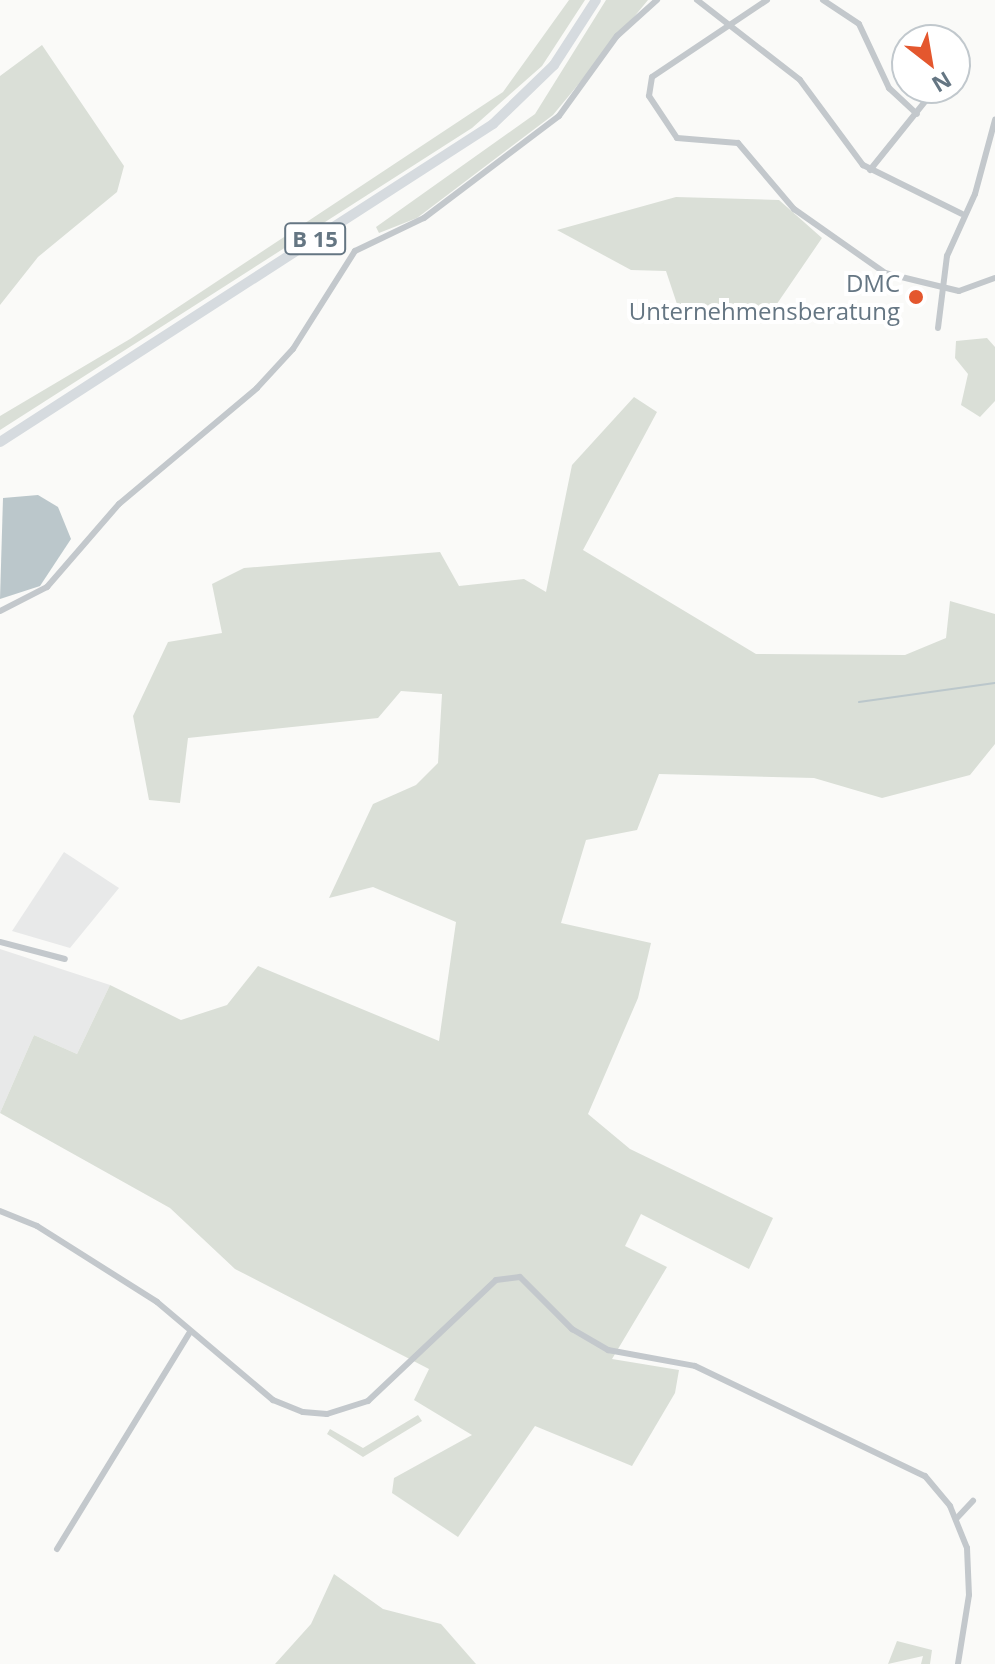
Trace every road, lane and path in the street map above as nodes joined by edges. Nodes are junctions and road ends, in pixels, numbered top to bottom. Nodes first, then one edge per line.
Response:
1 (596, 0) edge
2 (657, 0) edge
3 (697, 0) edge
4 (767, 0) edge
5 (823, 0) edge
6 (731, 29) junction
7 (924, 104) edge
8 (917, 114) junction
9 (995, 120) edge
10 (870, 170) junction
11 (962, 214) junction
12 (995, 278) edge
13 (940, 286) junction
14 (938, 328) dead end
15 (0, 442) edge
16 (0, 611) edge
17 (0, 942) edge
18 (65, 959) dead end
19 (0, 1211) edge
20 (190, 1332) junction
21 (973, 1501) dead end
22 (956, 1519) junction
23 (57, 1549) dead end
24 (958, 1664) edge

1 - 15 highway, B 15
2 - 16 street
3 - 6 street
4 - 6 street
5 - 8 street
6 - 10 street
6 - 13 street
7 - 8 street
8 - 10 street
9 - 11 street
10 - 11 street
11 - 13 street
12 - 13 street
13 - 14 street
17 - 18 street
19 - 20 street
20 - 22 street
20 - 23 street
21 - 22 street
22 - 24 street

